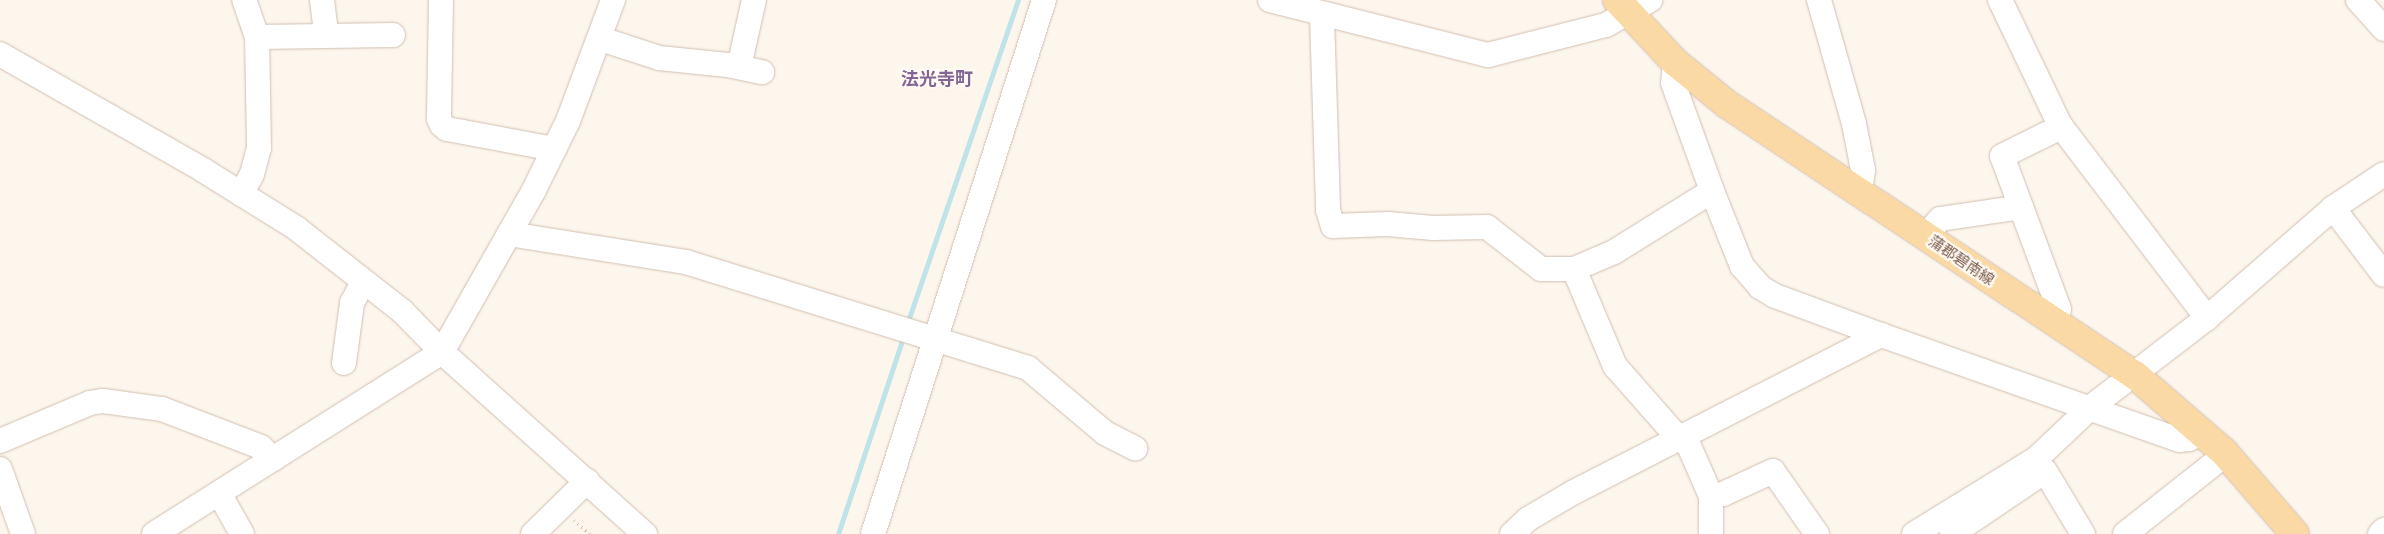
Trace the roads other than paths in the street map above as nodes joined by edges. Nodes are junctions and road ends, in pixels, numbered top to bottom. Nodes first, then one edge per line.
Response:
1 (244, 0) edge
2 (322, 0) edge
3 (441, 0) edge
4 (613, 0) edge
5 (754, 0) edge
6 (1044, 0) edge
7 (1270, 0) edge
8 (1818, 0) edge
9 (2000, 0) edge
10 (2358, 0) edge
11 (1632, 4) edge
12 (1322, 16) junction
13 (2384, 29) edge
14 (326, 35) junction
15 (393, 35) dead end
16 (257, 37) junction
17 (601, 39) junction
18 (0, 54) edge
19 (1675, 62) junction
20 (739, 67) junction
21 (762, 72) dead end
22 (2061, 127) junction
23 (554, 149) junction
24 (2384, 174) edge
25 (1712, 191) junction
26 (1860, 192) junction
27 (241, 194) junction
28 (2021, 207) junction
29 (2333, 208) junction
30 (509, 234) junction
31 (1924, 236) junction
32 (1574, 269) junction
33 (2384, 275) edge
34 (363, 282) junction
35 (2207, 318) junction
36 (2054, 322) junction
37 (1881, 335) junction
38 (933, 340) junction
39 (442, 352) junction
40 (344, 363) dead end
41 (2135, 375) junction
42 (2100, 410) junction
43 (2201, 432) junction
44 (1681, 440) junction
45 (0, 441) edge
46 (1134, 448) dead end
47 (2226, 454) junction
48 (273, 459) junction
49 (0, 469) edge
50 (587, 481) junction
51 (219, 493) junction
52 (1711, 496) junction
53 (2384, 530) edge
54 (23, 534) edge
55 (154, 534) edge
56 (242, 534) edge
57 (533, 534) edge
58 (645, 534) edge
59 (873, 534) edge
60 (1512, 534) edge
61 (1711, 534) edge
62 (1817, 534) edge
63 (1914, 534) edge
64 (1952, 534) edge
65 (2083, 534) edge
66 (2125, 534) edge
67 (2295, 534) edge
68 (2380, 534) edge

1 - 16 street
2 - 14 street
3 - 23 street
4 - 17 street
5 - 20 street
6 - 38 street
7 - 12 street
8 - 26 street
9 - 22 street
10 - 13 street
11 - 12 street
11 - 19 main road, 蒲郡碧南線
12 - 32 street
14 - 15 street
14 - 16 street
16 - 27 street
17 - 20 street
17 - 23 street
18 - 27 street
19 - 25 street
19 - 26 main road, 蒲郡碧南線
20 - 21 street
22 - 28 street
22 - 35 street
23 - 30 street
24 - 29 street
25 - 32 street
25 - 37 street
26 - 31 main road, 蒲郡碧南線
27 - 34 street
28 - 31 street
28 - 36 street
29 - 33 street
29 - 35 street
30 - 38 street
30 - 39 street
31 - 36 main road, 蒲郡碧南線
32 - 44 street
34 - 39 street
34 - 40 street
35 - 41 street
36 - 41 main road, 蒲郡碧南線
37 - 42 street
37 - 44 street
38 - 46 street
38 - 59 street
39 - 48 street
39 - 50 street
41 - 42 street
41 - 43 main road, 蒲郡碧南線
42 - 43 street
42 - 63 street
43 - 47 main road, 蒲郡碧南線
44 - 52 street
44 - 60 street
45 - 48 street
47 - 66 street
47 - 67 main road, 蒲郡碧南線
48 - 51 street
49 - 54 street
50 - 57 street
50 - 58 street
51 - 55 street
51 - 56 street
52 - 61 street
52 - 62 street
53 - 68 street
64 - 65 street

